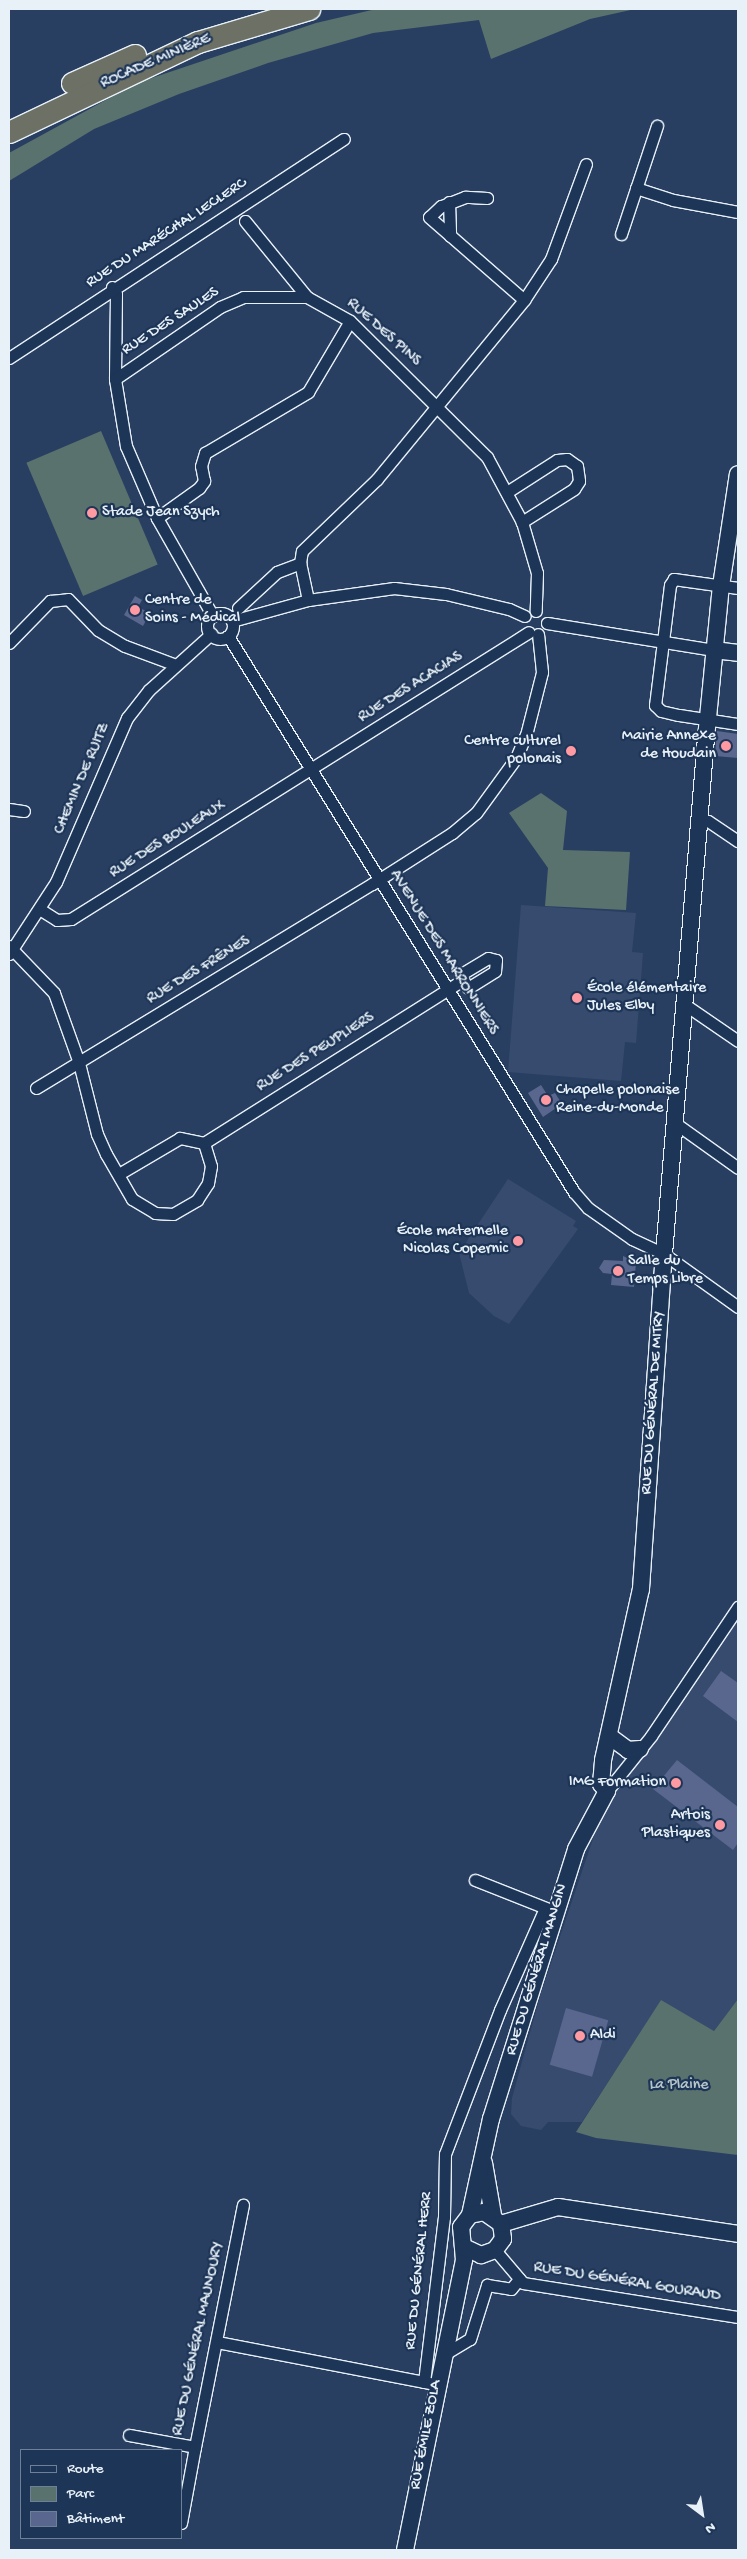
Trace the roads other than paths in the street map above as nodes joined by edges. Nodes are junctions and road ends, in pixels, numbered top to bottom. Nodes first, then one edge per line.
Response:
1 (268, 9) edge
2 (309, 9) edge
3 (9, 118) edge
4 (657, 126) dead end
5 (9, 132) edge
6 (344, 139) dead end
7 (586, 164) dead end
8 (636, 188) junction
9 (487, 198) dead end
10 (449, 202) junction
11 (738, 212) edge
12 (245, 221) dead end
13 (621, 234) dead end
14 (450, 236) junction
15 (112, 287) junction
16 (307, 298) junction
17 (524, 300) junction
18 (350, 322) junction
19 (9, 358) edge
20 (115, 379) junction
21 (437, 407) junction
22 (738, 474) edge
23 (507, 492) junction
24 (157, 518) junction
25 (522, 522) junction
26 (300, 563) junction
27 (721, 586) junction
28 (738, 588) edge
29 (308, 600) junction
30 (238, 608) dead end
31 (536, 611) junction
32 (213, 616) junction
33 (525, 616) junction
34 (232, 621) junction
35 (547, 623) junction
36 (533, 633) junction
37 (210, 634) junction
38 (228, 636) junction
39 (663, 642) junction
40 (9, 643) edge
41 (714, 650) junction
42 (738, 653) edge
43 (176, 665) junction
44 (708, 719) junction
45 (738, 724) edge
46 (310, 770) junction
47 (9, 809) edge
48 (24, 811) dead end
49 (699, 820) junction
50 (738, 841) edge
51 (378, 880) junction
52 (40, 910) junction
53 (10, 950) edge
54 (463, 980) dead end
55 (447, 992) junction
56 (684, 1004) junction
57 (738, 1041) edge
58 (79, 1063) junction
59 (36, 1088) dead end
60 (675, 1124) junction
61 (204, 1143) junction
62 (738, 1168) edge
63 (119, 1174) junction
64 (664, 1254) junction
65 (738, 1307) edge
66 (738, 1607) edge
67 (609, 1736) junction
68 (640, 1749) junction
69 (607, 1792) junction
70 (475, 1880) dead end
71 (551, 1910) junction
72 (483, 2155) junction
73 (444, 2165) joint
74 (243, 2205) dead end
75 (470, 2215) junction
76 (497, 2220) junction
77 (442, 2233) junction
78 (738, 2234) edge
79 (462, 2242) junction
80 (488, 2253) junction
81 (519, 2278) junction
82 (738, 2317) edge
83 (451, 2320) junction
84 (217, 2342) junction
85 (443, 2355) junction
86 (430, 2383) junction
87 (129, 2435) dead end
88 (195, 2446) junction
89 (182, 2517) edge
90 (405, 2550) edge

1 - 3 highway, ROCADE MINIÈRE
2 - 5 highway, ROCADE MINIÈRE
4 - 8 street
6 - 15 street, RUE DU MARÉCHAL LECLERC
7 - 17 street
8 - 11 street
8 - 13 street
9 - 10 street
10 - 14 street
10 - 14 street
12 - 16 street, RUE DES PINS
14 - 17 street
15 - 19 street, RUE DU MARÉCHAL LECLERC
15 - 20 street
16 - 18 street, RUE DES PINS
16 - 20 street, RUE DES SAULES
17 - 21 street
18 - 21 street, RUE DES PINS
18 - 24 street
20 - 24 street
21 - 23 street, RUE DES PINS
21 - 26 street
22 - 27 street, RUE DU GÉNÉRAL DE MITRY
23 - 25 street, RUE DES PINS
23 - 25 street
24 - 32 street
25 - 31 street, RUE DES PINS
26 - 29 street
26 - 30 street
27 - 28 street
27 - 39 street
27 - 41 street, RUE DU GÉNÉRAL DE MITRY
29 - 33 street
29 - 34 street
31 - 33 street
31 - 35 street
32 - 34 street
32 - 37 street
33 - 36 street
34 - 38 street
35 - 36 street
35 - 39 street
36 - 46 street, RUE DES ACACIAS
36 - 51 street, RUE DES FRÊNES
37 - 38 street
37 - 43 street, CHEMIN DE RUITZ
38 - 46 street, AVENUE DES MARRONNIERS
39 - 41 street
39 - 44 street
40 - 43 street
41 - 42 street
41 - 44 street, RUE DU GÉNÉRAL DE MITRY
43 - 52 street, CHEMIN DE RUITZ
44 - 45 street
44 - 49 street, RUE DU GÉNÉRAL DE MITRY
46 - 51 street, AVENUE DES MARRONNIERS
46 - 52 street, RUE DES BOULEAUX
47 - 48 street
49 - 50 street
49 - 56 street, RUE DU GÉNÉRAL DE MITRY
51 - 55 street, AVENUE DES MARRONNIERS
51 - 58 street, RUE DES FRÊNES
52 - 53 street, CHEMIN DE RUITZ
53 - 58 street
54 - 55 street, RUE DES PEUPLIERS
55 - 61 street, RUE DES PEUPLIERS
55 - 64 street, AVENUE DES MARRONNIERS
56 - 57 street
56 - 60 street, RUE DU GÉNÉRAL DE MITRY
58 - 59 street, RUE DES FRÊNES
58 - 63 street
60 - 62 street
60 - 64 street, RUE DU GÉNÉRAL DE MITRY
61 - 63 street
61 - 63 street
64 - 65 street, AVENUE DES MARRONNIERS
64 - 67 street, RUE DU GÉNÉRAL DE MITRY
66 - 68 street
67 - 68 street
67 - 69 street, RUE DU GÉNÉRAL DE MITRY
68 - 69 street
69 - 71 street, RUE DU GÉNÉRAL MANGIN
70 - 71 street
71 - 72 street, RUE DU GÉNÉRAL MANGIN
71 - 73 street, RUE DU GÉNÉRAL MANGIN
72 - 75 street, RUE DU GÉNÉRAL MANGIN
72 - 76 street, RUE DU GÉNÉRAL MANGIN
73 - 77 street, RUE DU GÉNÉRAL HERR
74 - 84 street, RUE DU GÉNÉRAL MAUNOURY
75 - 76 street
75 - 79 street
76 - 78 street
76 - 80 street
77 - 79 street
77 - 86 street, RUE DU GÉNÉRAL HERR
79 - 80 street
79 - 83 street
80 - 81 street, RUE DU GÉNÉRAL GOURAUD
80 - 83 street
81 - 82 street, RUE DU GÉNÉRAL GOURAUD
81 - 85 street
83 - 85 street, RUE ÉMILE ZOLA
84 - 86 street
84 - 88 street, RUE DU GÉNÉRAL MAUNOURY
85 - 86 street, RUE ÉMILE ZOLA
86 - 90 street, RUE ÉMILE ZOLA
87 - 88 street, RUE DU GÉNÉRAL MAUNOURY
88 - 89 street

